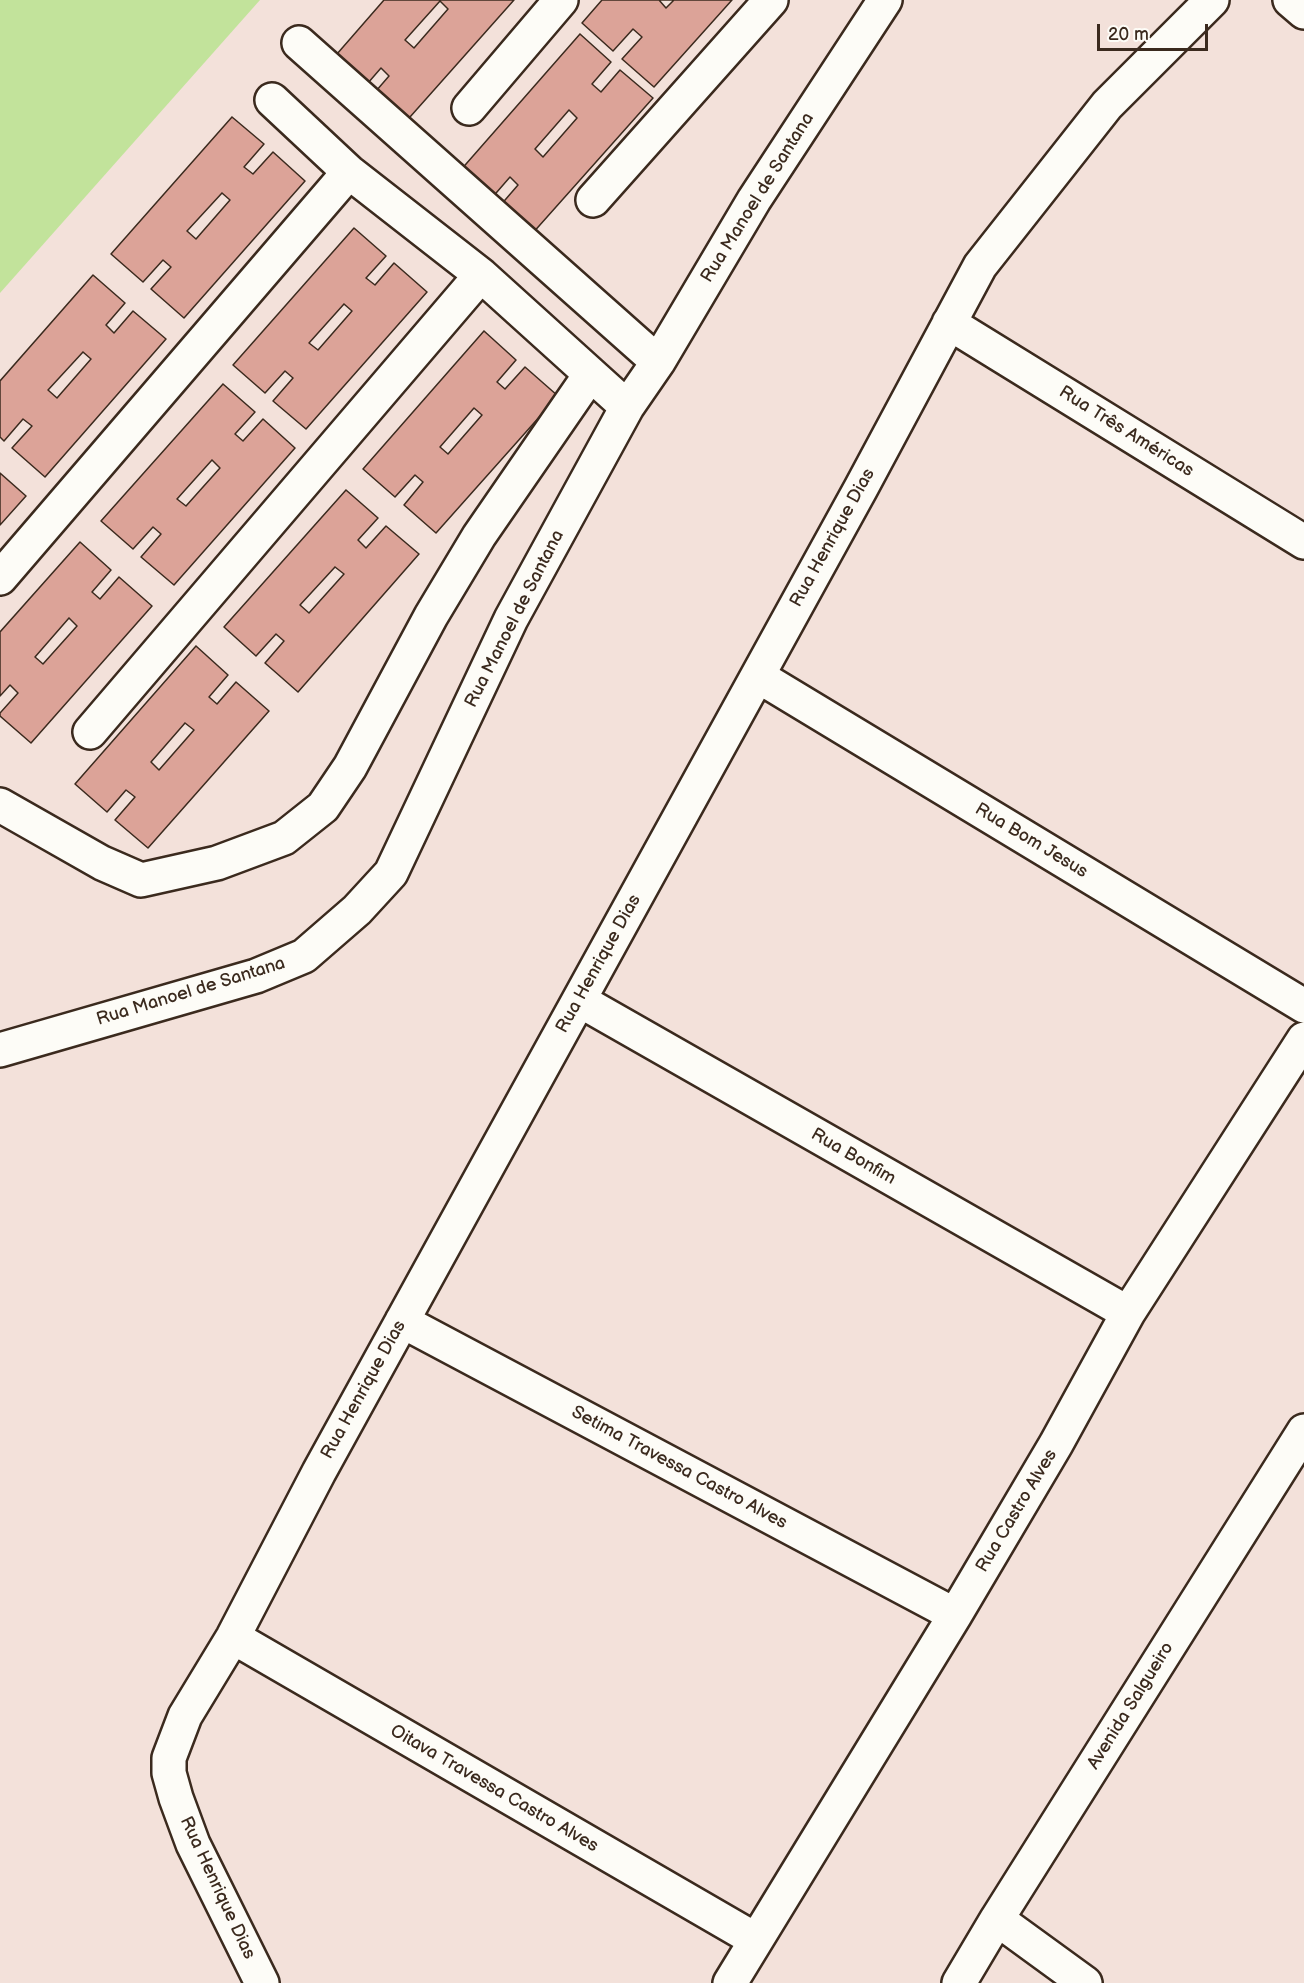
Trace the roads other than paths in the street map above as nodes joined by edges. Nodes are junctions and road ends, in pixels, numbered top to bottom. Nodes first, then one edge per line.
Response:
1 (561, 0) edge
2 (771, 0) edge
3 (885, 0) edge
4 (1212, 0) edge
5 (1290, 0) edge
6 (1304, 12) edge
7 (299, 44) dead end
8 (272, 100) dead end
9 (469, 108) dead end
10 (349, 172) junction
11 (593, 200) dead end
12 (481, 275) junction
13 (949, 323) junction
14 (658, 362) junction
15 (590, 375) junction
16 (627, 407) junction
17 (1304, 542) edge
18 (0, 578) edge
19 (758, 676) junction
20 (90, 732) dead end
21 (0, 805) edge
22 (579, 1000) junction
23 (1304, 1006) edge
24 (1304, 1039) edge
25 (0, 1050) edge
26 (1128, 1313) junction
27 (402, 1321) junction
28 (1304, 1431) edge
29 (955, 1615) junction
30 (232, 1637) junction
31 (998, 1919) junction
32 (756, 1940) junction
33 (262, 1983) edge
34 (730, 1983) edge
35 (959, 1983) edge
36 (1085, 1983) edge

1 - 9 street
2 - 11 street
3 - 14 street, Rua Manoel de Santana
4 - 13 street, Rua Henrique Dias
5 - 6 street
7 - 14 street
8 - 10 street
10 - 12 street
10 - 18 street
12 - 15 street
12 - 20 street
13 - 17 street, Rua Três Américas
13 - 19 street, Rua Henrique Dias
14 - 16 street, Rua Manoel de Santana
15 - 16 street
15 - 21 street
16 - 25 street, Rua Manoel de Santana
19 - 22 street, Rua Henrique Dias
19 - 23 street, Rua Bom Jesus
22 - 26 street, Rua Bonfim
22 - 27 street, Rua Henrique Dias
24 - 26 street, Rua Castro Alves
26 - 29 street, Rua Castro Alves
27 - 29 street, Setima Travessa Castro Alves
27 - 30 street, Rua Henrique Dias
28 - 31 street, Avenida Salgueiro
29 - 32 street, Rua Castro Alves
30 - 32 street, Oitava Travessa Castro Alves
30 - 33 street, Rua Henrique Dias
31 - 35 street, Avenida Salgueiro
31 - 36 street
32 - 34 street, Rua Castro Alves

